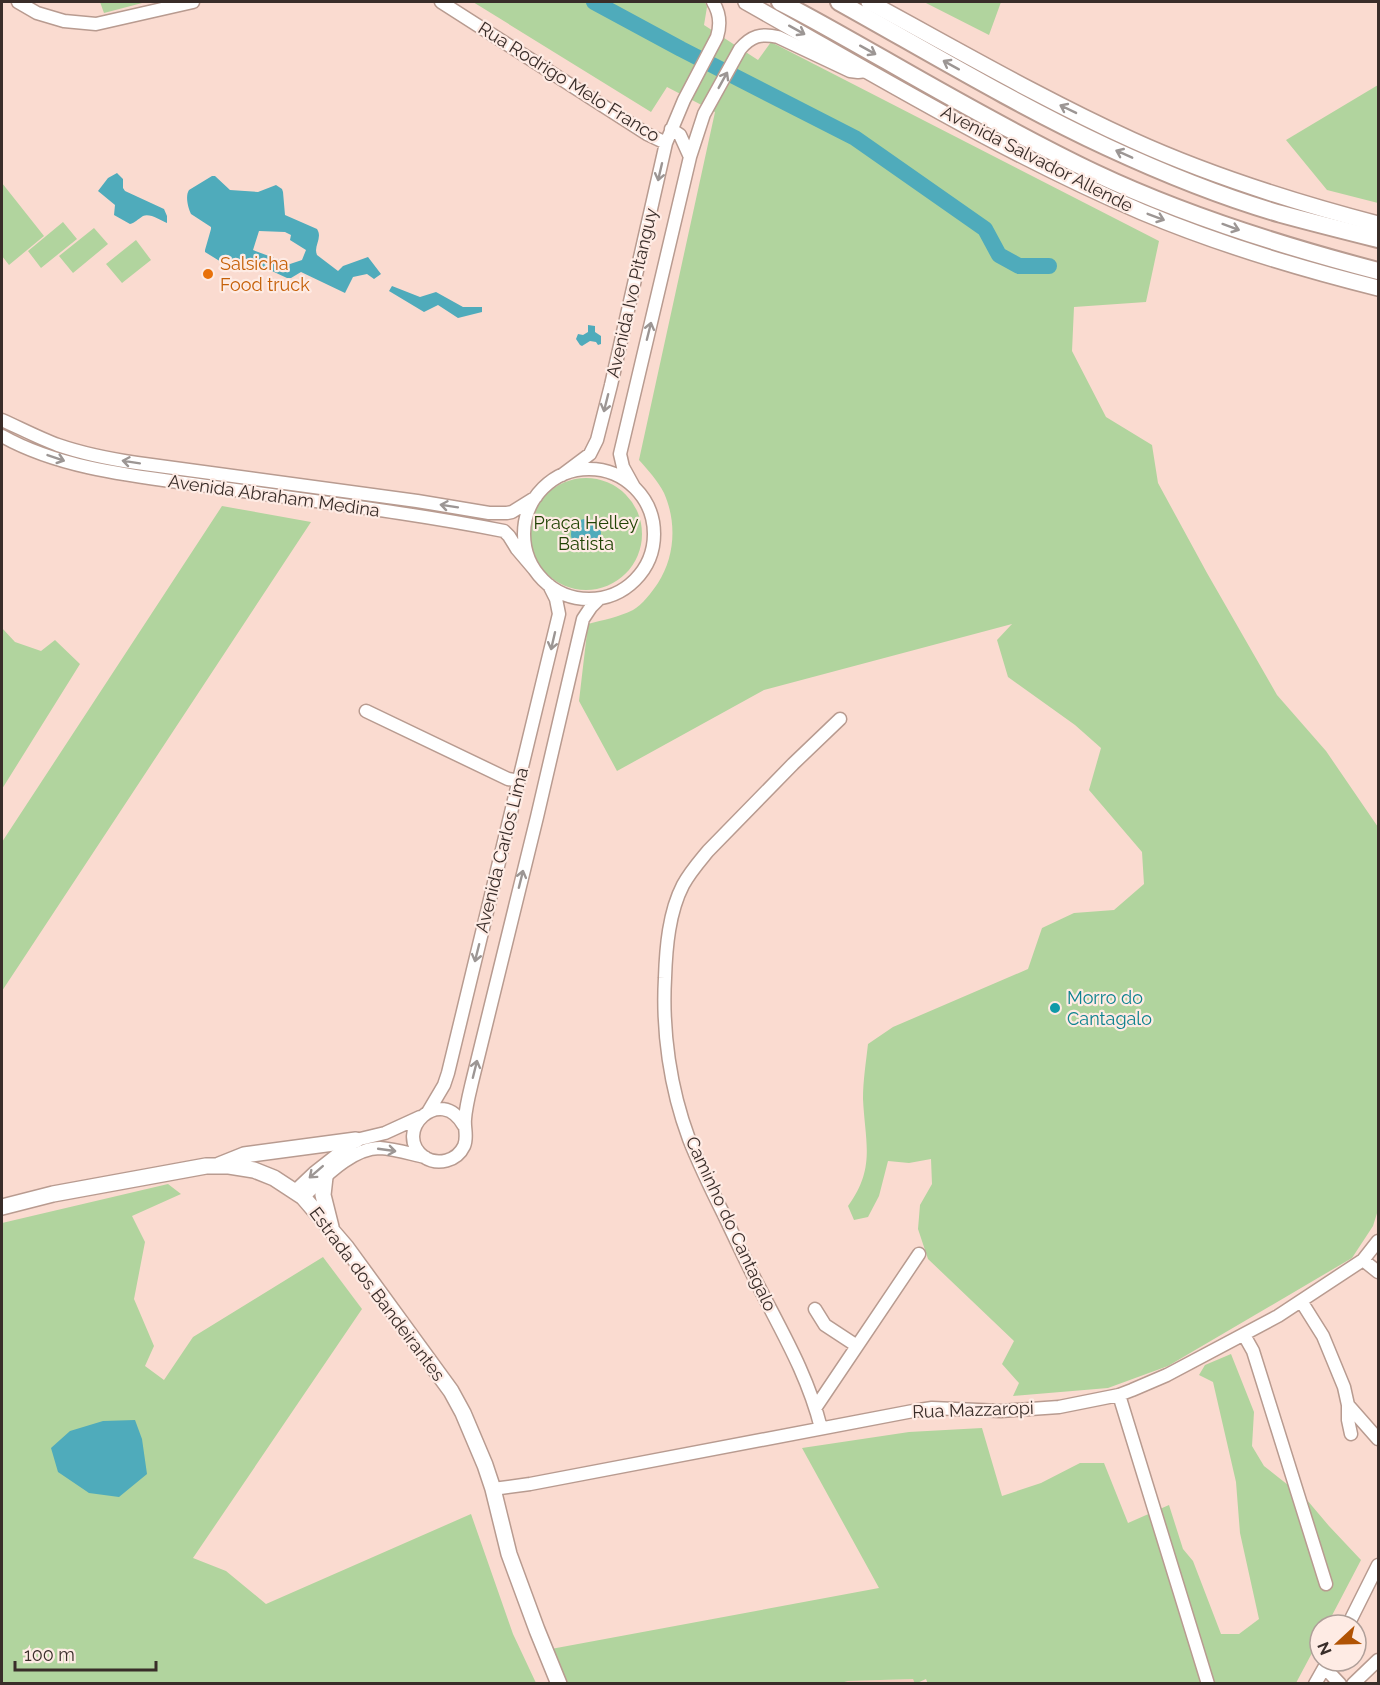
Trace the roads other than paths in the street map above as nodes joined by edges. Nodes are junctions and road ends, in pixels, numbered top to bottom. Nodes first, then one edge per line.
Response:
1 (18, 2) edge
2 (193, 2) edge
3 (441, 2) edge
4 (713, 2) edge
5 (746, 2) edge
6 (780, 2) edge
7 (839, 2) edge
8 (869, 2) edge
9 (868, 71) junction
10 (671, 129) junction
11 (666, 143) junction
12 (690, 157) junction
13 (1281, 214) junction
14 (1378, 224) edge
15 (1378, 231) edge
16 (1378, 239) edge
17 (1312, 254) junction
18 (1378, 271) edge
19 (1378, 279) edge
20 (1378, 288) edge
21 (2, 420) edge
22 (2, 436) edge
23 (562, 475) junction
24 (634, 487) junction
25 (536, 497) junction
26 (534, 569) junction
27 (549, 585) junction
28 (598, 599) junction
29 (366, 711) dead end
30 (840, 719) dead end
31 (519, 781) junction
32 (425, 1114) junction
33 (464, 1126) junction
34 (356, 1140) junction
35 (425, 1157) junction
36 (218, 1166) junction
37 (325, 1177) junction
38 (299, 1194) junction
39 (2, 1207) edge
40 (332, 1230) junction
41 (1378, 1241) edge
42 (920, 1254) dead end
43 (1363, 1260) junction
44 (1378, 1272) edge
45 (1301, 1301) junction
46 (815, 1309) dead end
47 (1244, 1335) junction
48 (857, 1346) junction
49 (1119, 1395) junction
50 (1348, 1405) junction
51 (816, 1407) junction
52 (821, 1428) junction
53 (1351, 1434) dead end
54 (1378, 1439) edge
55 (493, 1489) junction
56 (1378, 1564) edge
57 (1326, 1584) dead end
58 (1354, 1613) edge
59 (1378, 1660) edge
60 (559, 1683) edge
61 (1208, 1683) edge
62 (1353, 1683) edge

1 - 2 street
3 - 11 street, Rua Rodrigo Melo Franco
4 - 10 street, Avenida Ivo Pitanguy
5 -> 9 main road, Avenida Salvador Allende
6 -> 17 highway, Avenida Salvador Allende
13 -> 7 highway
14 -> 8 main road
12 -> 9 street, Avenida Ivo Pitanguy
9 -> 20 main road, Avenida Salvador Allende
10 - 11 street, Avenida Ivo Pitanguy
10 - 12 street
11 -> 23 street, Avenida Ivo Pitanguy
24 -> 12 street, Avenida Ivo Pitanguy
13 - 15 highway
13 - 16 highway
17 - 18 highway, Avenida Salvador Allende
17 - 19 highway
25 -> 21 street, Avenida Abraham Medina
22 -> 26 street, Avenida Abraham Medina
23 - 24 street
23 - 25 street
24 - 28 street
25 - 26 street
26 - 27 street
27 - 28 street
27 -> 31 street, Avenida Carlos Lima
33 -> 28 street, Avenida Carlos Lima
29 - 31 street
30 - 51 street, Caminho do Cantagalo
31 -> 32 street, Avenida Carlos Lima
32 - 33 street
32 - 34 street
32 - 35 street, Avenida Carlos Lima
33 - 35 street, Avenida Carlos Lima
34 - 36 main road
34 -> 38 street
37 -> 35 street, Avenida Carlos Lima
36 - 38 main road, Estrada dos Bandeirantes
36 - 39 main road, Estrada dos Bandeirantes
37 - 38 street, Avenida Carlos Lima
37 - 40 main road
38 - 40 main road, Estrada dos Bandeirantes
40 - 55 main road, Estrada dos Bandeirantes
41 - 43 street, Rua Mazzaropi
42 - 48 street
43 - 44 street
43 - 45 street, Rua Mazzaropi
45 - 47 street, Rua Mazzaropi
45 - 50 street
46 - 48 street
47 - 49 street, Rua Mazzaropi
47 - 57 street
48 - 51 street
49 - 52 street, Rua Mazzaropi
49 - 61 street
50 - 53 street
50 - 54 street
51 - 52 street, Caminho do Cantagalo
52 - 55 street, Rua Mazzaropi
55 - 60 main road, Estrada dos Bandeirantes
56 - 58 street
59 - 62 street

